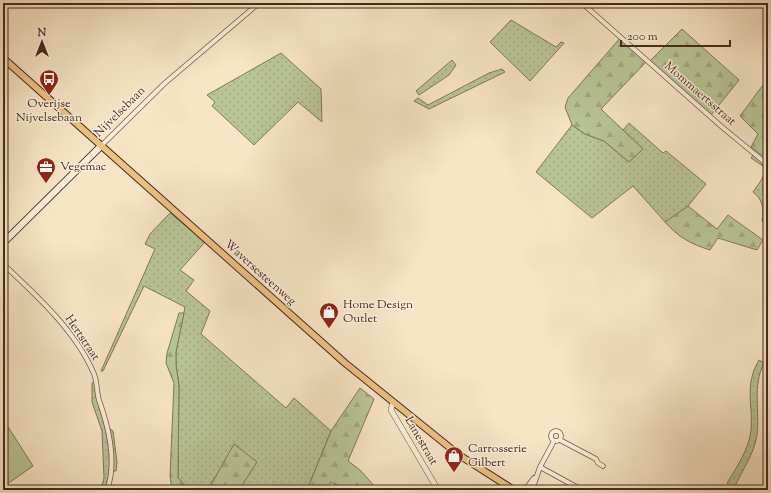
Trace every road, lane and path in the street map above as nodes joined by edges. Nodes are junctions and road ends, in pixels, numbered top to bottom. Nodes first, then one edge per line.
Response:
1 (259, 3) edge
2 (582, 3) edge
3 (3, 58) edge
4 (102, 146) junction
5 (768, 169) edge
6 (768, 180) edge
7 (768, 204) edge
8 (3, 243) edge
9 (3, 264) edge
10 (393, 402) junction
11 (554, 440) junction
12 (560, 440) junction
13 (603, 466) dead end
14 (540, 467) junction
15 (536, 476) junction
16 (107, 490) edge
17 (438, 490) edge
18 (514, 490) edge
19 (525, 490) edge
20 (532, 490) edge
21 (582, 490) edge

1 - 4 street, Nijvelsebaan
2 - 5 street, Mommaertsstraat
3 - 4 main road, Waversesteenweg
4 - 8 main road, Nijvelsebaan
4 - 10 main road, Waversesteenweg
6 - 7 street
9 - 16 street, Hertstraat
10 - 17 street, Lanestraat
10 - 18 main road, Waversesteenweg
11 - 12 street
11 - 12 street
11 - 14 street
12 - 13 street
14 - 15 street
14 - 21 street
15 - 19 street
15 - 20 street

